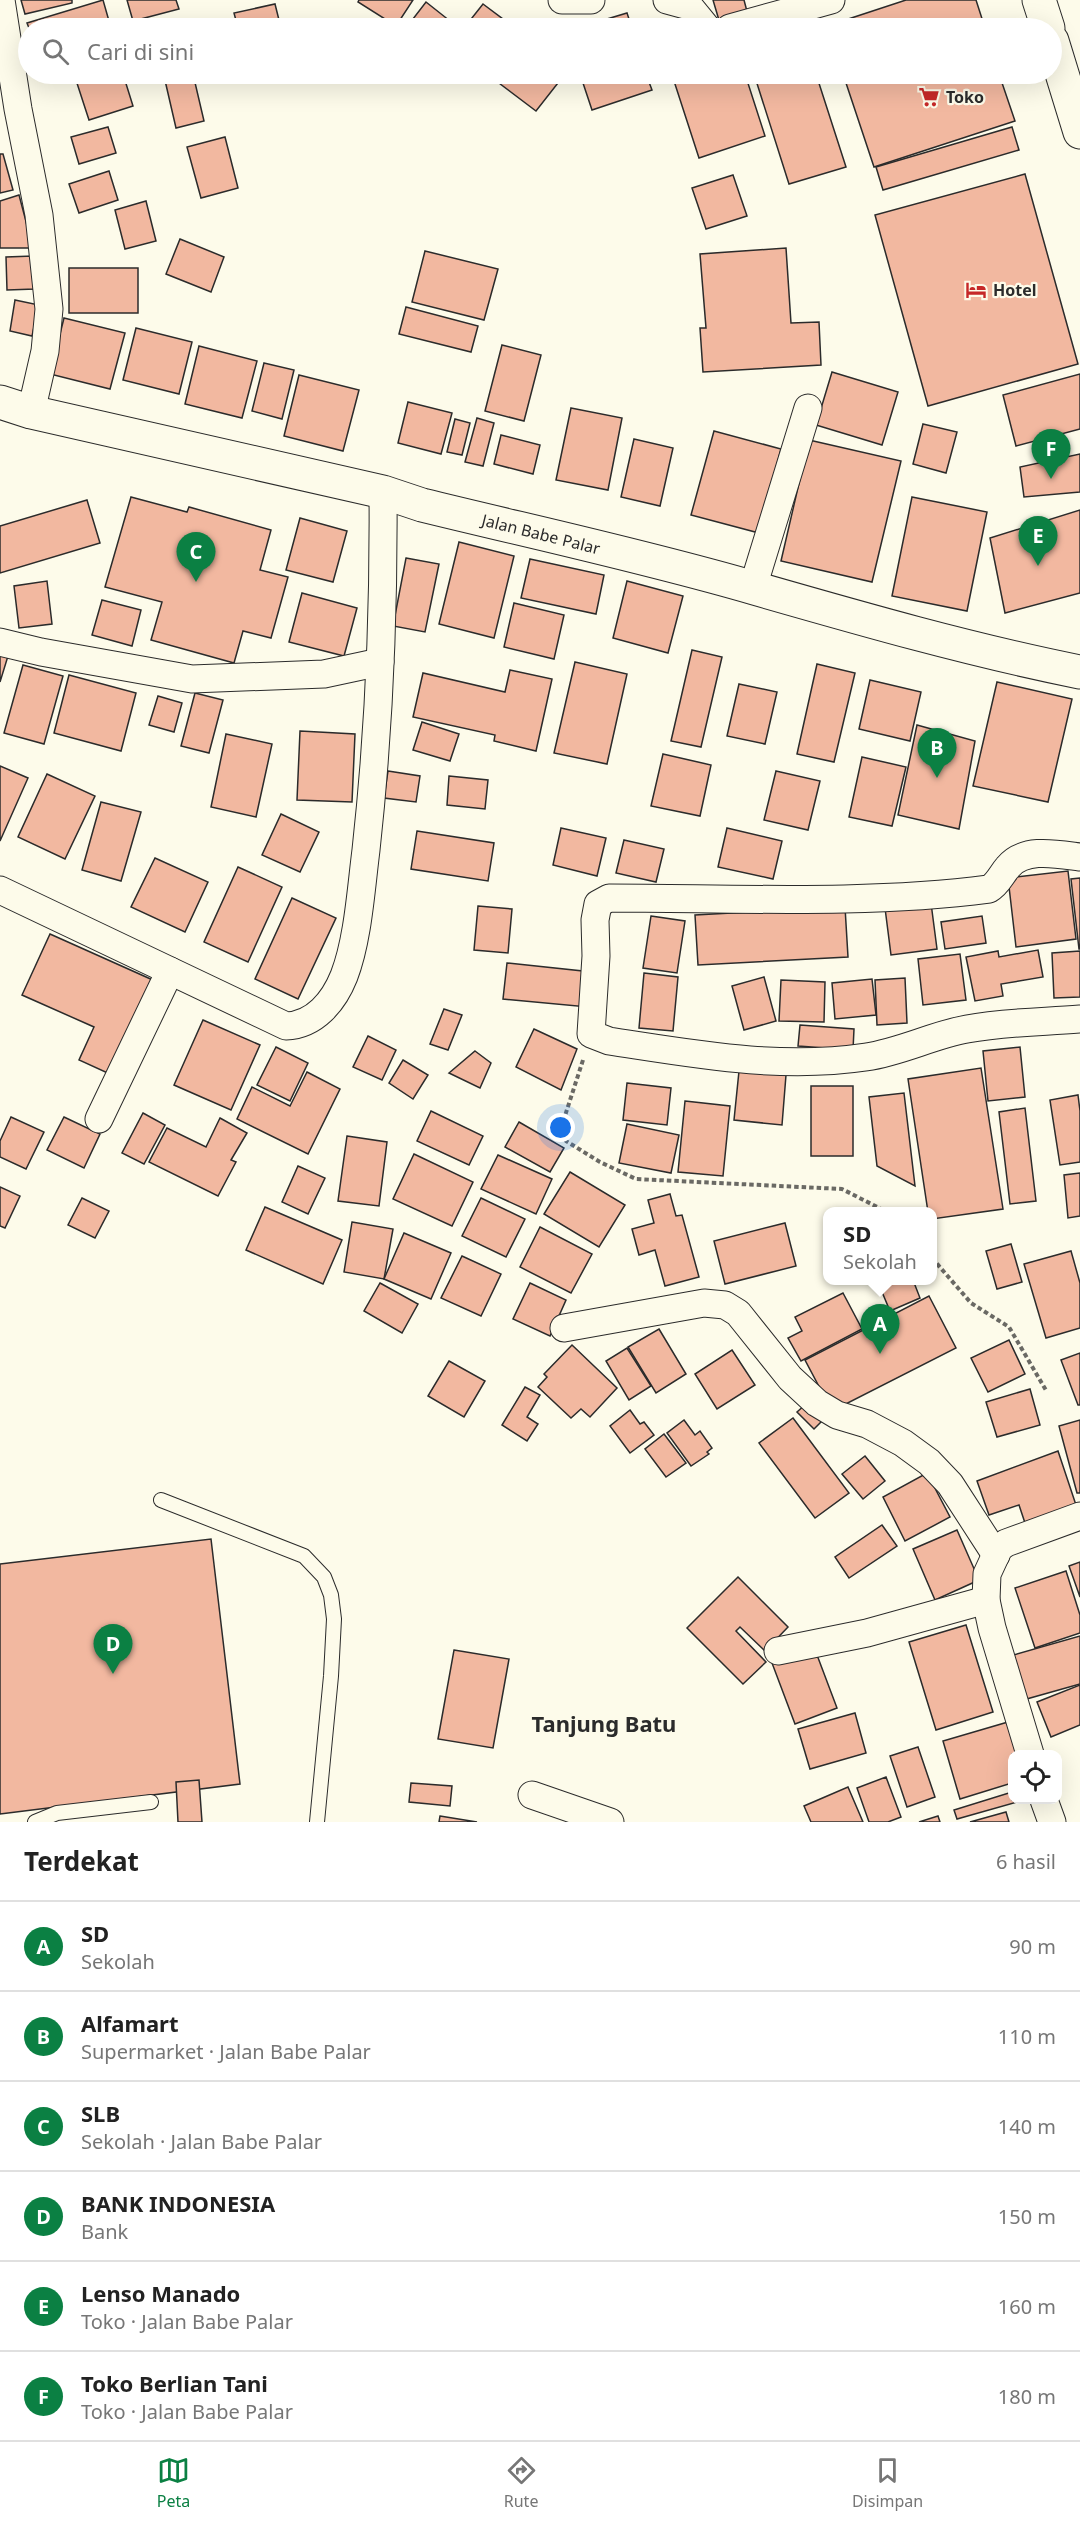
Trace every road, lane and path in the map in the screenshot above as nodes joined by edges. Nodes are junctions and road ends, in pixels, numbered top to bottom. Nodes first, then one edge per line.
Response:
1 (562, 0) edge
2 (591, 0) edge
3 (667, 0) edge
4 (831, 0) edge
5 (1039, 0) edge
6 (2, 10) edge
7 (699, 18) edge
8 (766, 18) edge
9 (1045, 18) edge
10 (1062, 73) edge
11 (1080, 132) edge
12 (0, 402) edge
13 (808, 408) dead end
14 (31, 412) junction
15 (383, 492) junction
16 (753, 587) junction
17 (0, 642) edge
18 (380, 662) junction
19 (1080, 672) edge
20 (1080, 857) edge
21 (0, 890) edge
22 (170, 971) junction
23 (1080, 1019) edge
24 (591, 1034) junction
25 (99, 1119) dead end
26 (877, 1207) edge
27 (937, 1263) edge
28 (564, 1328) dead end
29 (1047, 1392) dead end
30 (161, 1500) dead end
31 (1080, 1516) edge
32 (996, 1555) junction
33 (986, 1600) junction
34 (778, 1651) dead end
35 (1029, 1750) edge
36 (532, 1795) dead end
37 (151, 1802) dead end
38 (1045, 1804) edge
39 (34, 1822) edge
40 (317, 1822) edge
41 (610, 1822) edge
42 (1052, 1822) edge

1 - 2 street
3 - 7 street
4 - 8 street
5 - 9 street
6 - 14 street
10 - 11 street
12 - 14 street, Jalan Babe Palar
13 - 16 street
14 - 15 street, Jalan Babe Palar
15 - 16 street, Jalan Babe Palar
15 - 18 street
16 - 19 street, Jalan Babe Palar
17 - 18 street
18 - 22 street
20 - 24 street
21 - 22 street
22 - 25 street
23 - 24 street
24 - 26 path
27 - 29 path
28 - 32 street
30 - 40 lane
31 - 32 street
32 - 33 street
33 - 34 street
33 - 35 street
36 - 41 street
37 - 39 lane
38 - 42 street

